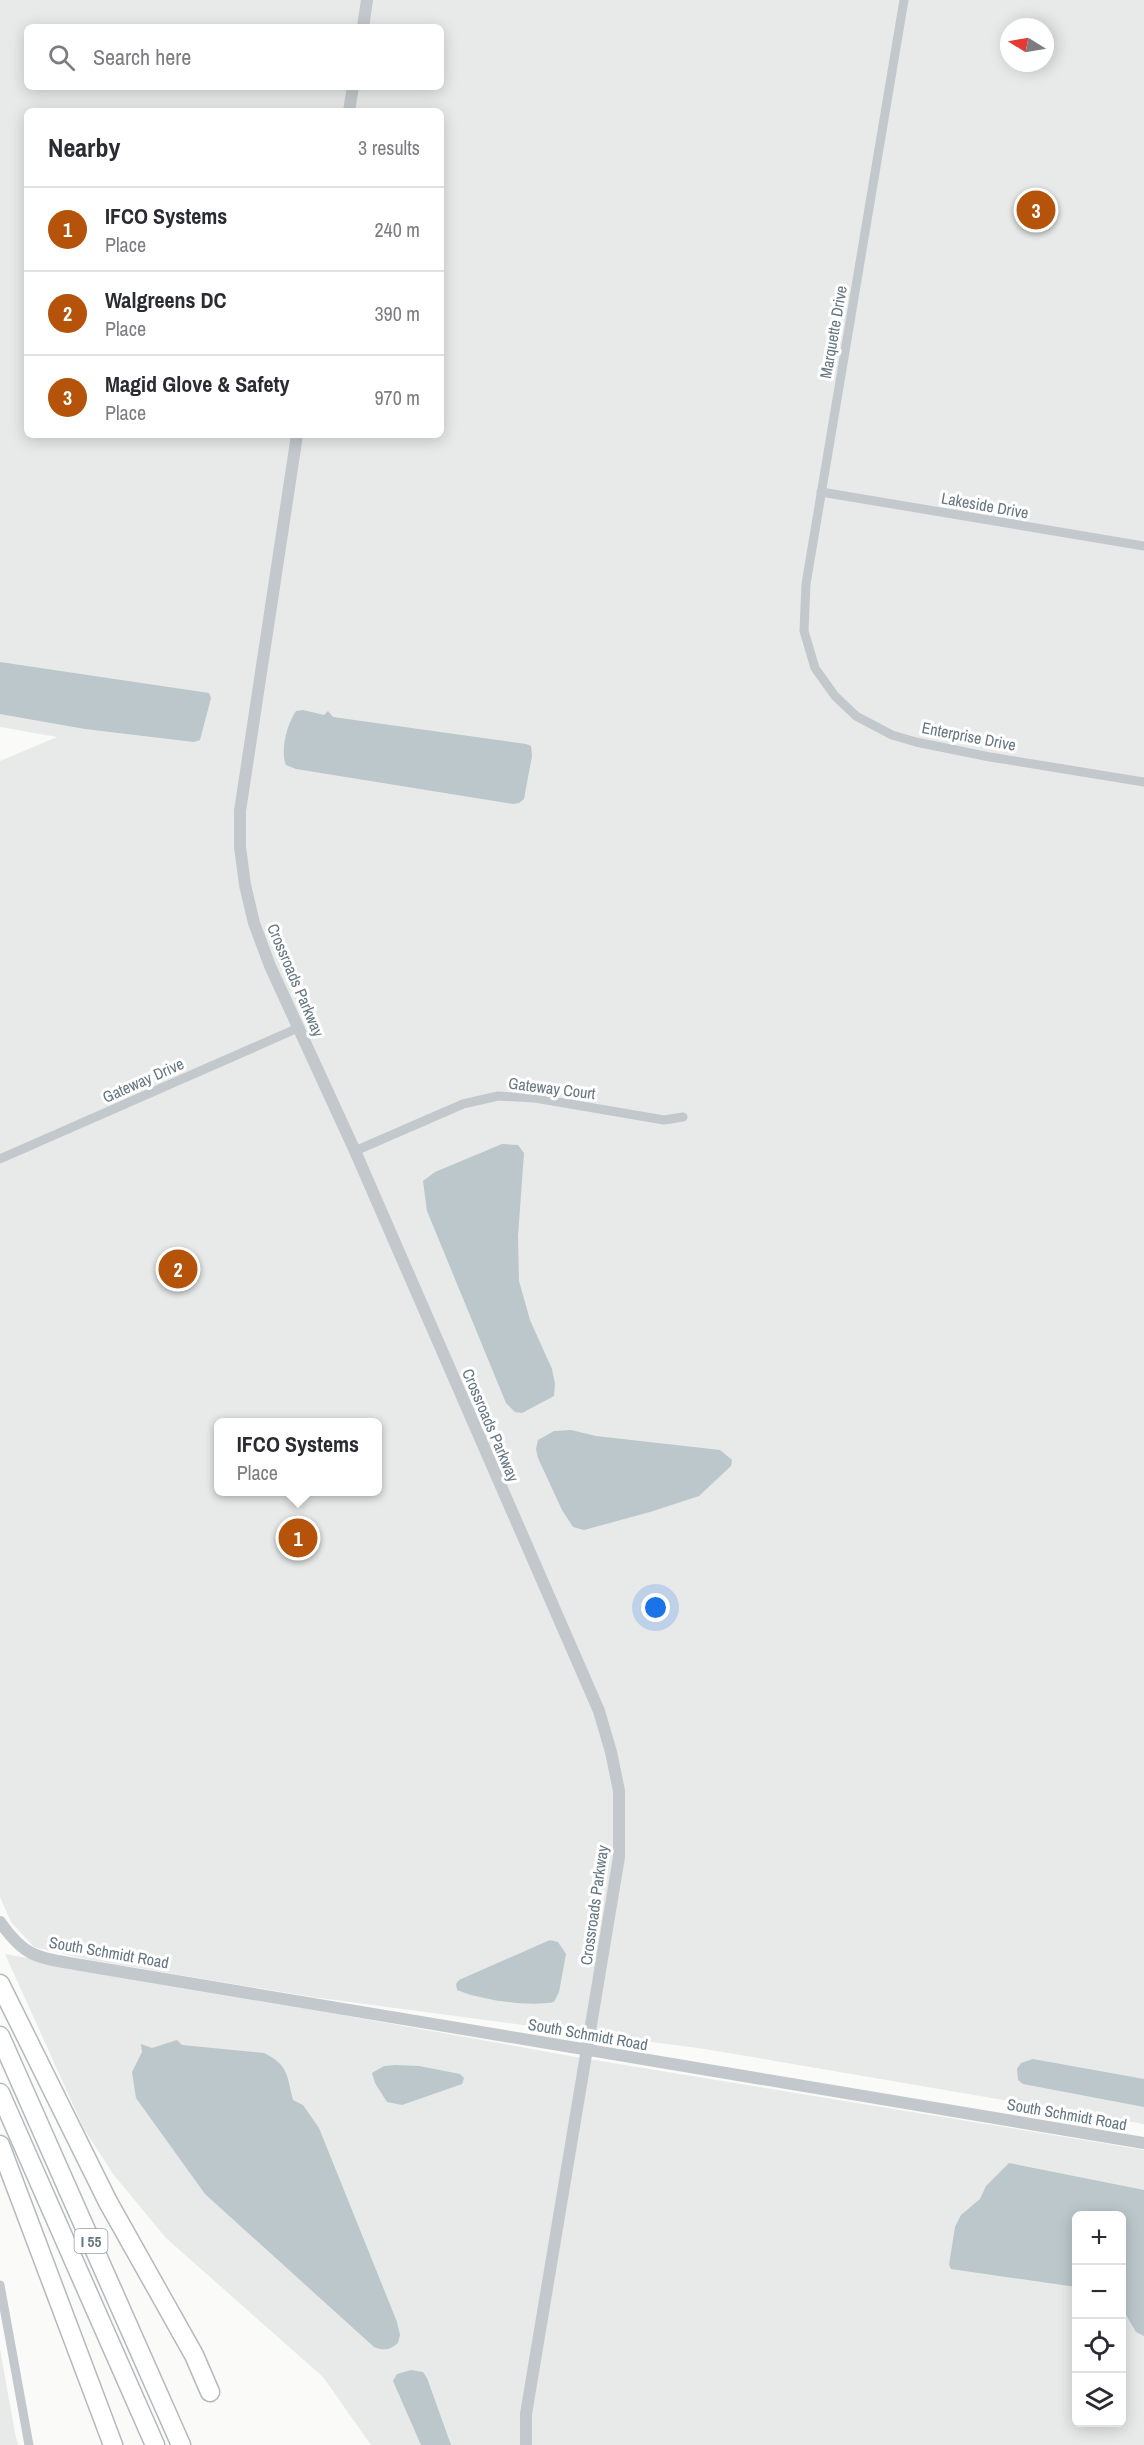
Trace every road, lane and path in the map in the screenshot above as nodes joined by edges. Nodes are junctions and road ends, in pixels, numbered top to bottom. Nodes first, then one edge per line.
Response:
1 (367, 0) edge
2 (904, 0) edge
3 (363, 24) edge
4 (352, 90) edge
5 (350, 108) edge
6 (297, 438) edge
7 (821, 492) junction
8 (1144, 546) edge
9 (815, 668) joint
10 (1144, 782) edge
11 (298, 1028) junction
12 (683, 1117) dead end
13 (355, 1151) junction
14 (0, 1159) edge
15 (0, 1922) edge
16 (0, 1984) edge
17 (0, 2036) edge
18 (588, 2050) junction
19 (0, 2093) edge
20 (1144, 2143) edge
21 (0, 2145) edge
22 (0, 2285) edge
23 (210, 2392) dead end
24 (29, 2445) edge
25 (113, 2445) edge
26 (155, 2445) edge
27 (181, 2445) edge
28 (526, 2445) edge

1 - 3 street
2 - 7 street, Marquette Drive
4 - 5 street
6 - 11 street, Crossroads Parkway
7 - 8 street, Lakeside Drive
7 - 9 street, Marquette Drive
9 - 10 street, Enterprise Drive
11 - 13 street, Crossroads Parkway
11 - 14 street, Gateway Drive
12 - 13 street, Gateway Court
13 - 18 street, Crossroads Parkway
15 - 18 street, South Schmidt Road
16 - 23 highway
17 - 27 highway, I 55
18 - 20 street, South Schmidt Road
18 - 28 street, Crossroads Parkway
19 - 26 highway, I 55
21 - 25 highway
22 - 24 street

